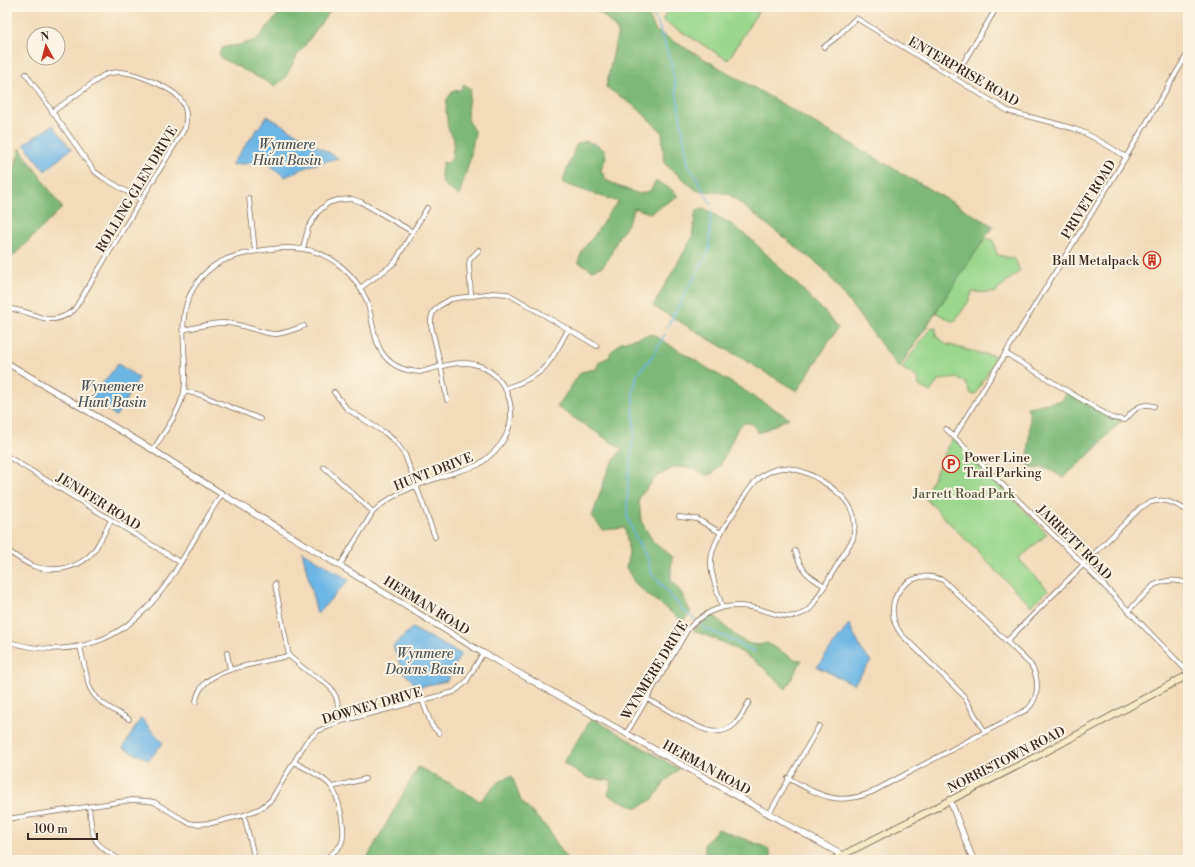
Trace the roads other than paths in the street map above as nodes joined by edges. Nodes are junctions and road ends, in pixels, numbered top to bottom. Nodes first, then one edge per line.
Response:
1 (997, 7) edge
2 (824, 47) dead end
3 (1188, 53) edge
4 (26, 74) dead end
5 (954, 78) junction
6 (52, 112) junction
7 (1126, 157) junction
8 (249, 198) dead end
9 (141, 200) junction
10 (427, 208) dead end
11 (413, 232) junction
12 (303, 249) junction
13 (479, 250) dead end
14 (255, 251) junction
15 (360, 288) junction
16 (471, 295) junction
17 (7, 309) edge
18 (304, 326) dead end
19 (182, 330) junction
20 (568, 330) junction
21 (597, 346) dead end
22 (1005, 353) junction
23 (7, 363) edge
24 (442, 367) junction
25 (506, 388) junction
26 (184, 390) junction
27 (334, 392) dead end
28 (447, 400) dead end
29 (1154, 406) dead end
30 (260, 419) dead end
31 (946, 429) dead end
32 (954, 437) junction
33 (153, 450) junction
34 (7, 456) edge
35 (324, 467) dead end
36 (416, 486) junction
37 (222, 494) junction
38 (1188, 511) edge
39 (373, 512) junction
40 (679, 517) dead end
41 (112, 520) junction
42 (721, 533) junction
43 (435, 537) dead end
44 (7, 550) edge
45 (795, 552) dead end
46 (180, 562) junction
47 (1083, 564) junction
48 (340, 565) junction
49 (275, 584) dead end
50 (1188, 584) edge
51 (824, 586) junction
52 (722, 607) junction
53 (1129, 610) junction
54 (1007, 640) junction
55 (7, 641) edge
56 (80, 646) junction
57 (227, 653) dead end
58 (483, 653) junction
59 (289, 656) junction
60 (230, 669) junction
61 (1188, 672) edge
62 (1188, 675) edge
63 (647, 699) junction
64 (422, 700) junction
65 (196, 702) dead end
66 (749, 702) dead end
67 (128, 719) dead end
68 (342, 721) junction
69 (819, 726) dead end
70 (985, 732) junction
71 (439, 733) dead end
72 (626, 734) junction
73 (294, 762) junction
74 (788, 778) junction
75 (364, 779) dead end
76 (332, 787) junction
77 (950, 800) junction
78 (89, 807) junction
79 (769, 814) junction
80 (244, 815) junction
81 (7, 819) edge
82 (842, 855) junction
83 (328, 857) dead end
84 (120, 860) edge
85 (255, 860) edge
86 (833, 860) edge
87 (972, 860) edge

1 - 5 street
2 - 5 street, ENTERPRISE ROAD
3 - 7 street, PRIVET ROAD
4 - 6 street
5 - 7 street, ENTERPRISE ROAD
6 - 9 street
6 - 9 street, ROLLING GLEN DRIVE
7 - 22 street, PRIVET ROAD
8 - 14 street
9 - 17 street, ROLLING GLEN DRIVE
10 - 11 street
11 - 12 street
11 - 15 street
12 - 14 street, HUNT DRIVE
12 - 15 street, HUNT DRIVE
13 - 16 street
14 - 19 street, HUNT DRIVE
15 - 24 street, HUNT DRIVE
16 - 20 street
16 - 24 street
18 - 19 street
19 - 26 street, HUNT DRIVE
20 - 21 street
20 - 25 street
22 - 29 street
22 - 32 street, PRIVET ROAD
23 - 33 street, HERMAN ROAD
24 - 25 street, HUNT DRIVE
24 - 28 street
25 - 36 street, HUNT DRIVE
26 - 30 street
26 - 33 street, HUNT DRIVE
27 - 36 street
31 - 32 street, JARRETT ROAD
32 - 47 street, JARRETT ROAD
33 - 37 street, HERMAN ROAD
34 - 41 street, JENIFER ROAD
35 - 39 street
36 - 39 street, HUNT DRIVE
36 - 43 street
37 - 46 street
37 - 48 street, HERMAN ROAD
38 - 47 street
39 - 48 street, HUNT DRIVE
40 - 42 street
41 - 44 street
41 - 46 street, JENIFER ROAD
42 - 51 street, WYNMERE DRIVE
42 - 52 street, WYNMERE DRIVE
45 - 51 street
46 - 56 street
47 - 53 street, JARRETT ROAD
47 - 54 street
48 - 58 street, HERMAN ROAD
49 - 59 street
50 - 53 street
51 - 52 street, WYNMERE DRIVE
52 - 63 street, WYNMERE DRIVE
53 - 61 street, JARRETT ROAD
54 - 70 street
54 - 70 street
55 - 56 street
56 - 67 street
57 - 60 street
58 - 64 street, DOWNEY DRIVE
58 - 72 street, HERMAN ROAD
59 - 60 street
59 - 68 street
60 - 65 street
62 - 77 main road, NORRISTOWN ROAD
63 - 66 street
63 - 72 street, WYNMERE DRIVE
64 - 68 street, DOWNEY DRIVE
64 - 71 street
68 - 73 street, DOWNEY DRIVE
69 - 74 street
70 - 74 street
72 - 79 street, HERMAN ROAD
73 - 76 street
73 - 80 street, DOWNEY DRIVE
74 - 79 street
75 - 76 street
76 - 83 street
77 - 82 main road, NORRISTOWN ROAD
77 - 87 street
78 - 80 street, DOWNEY DRIVE
78 - 81 street, DOWNEY DRIVE
78 - 84 street
79 - 82 street, HERMAN ROAD
80 - 85 street
82 - 86 main road, NORRISTOWN ROAD

